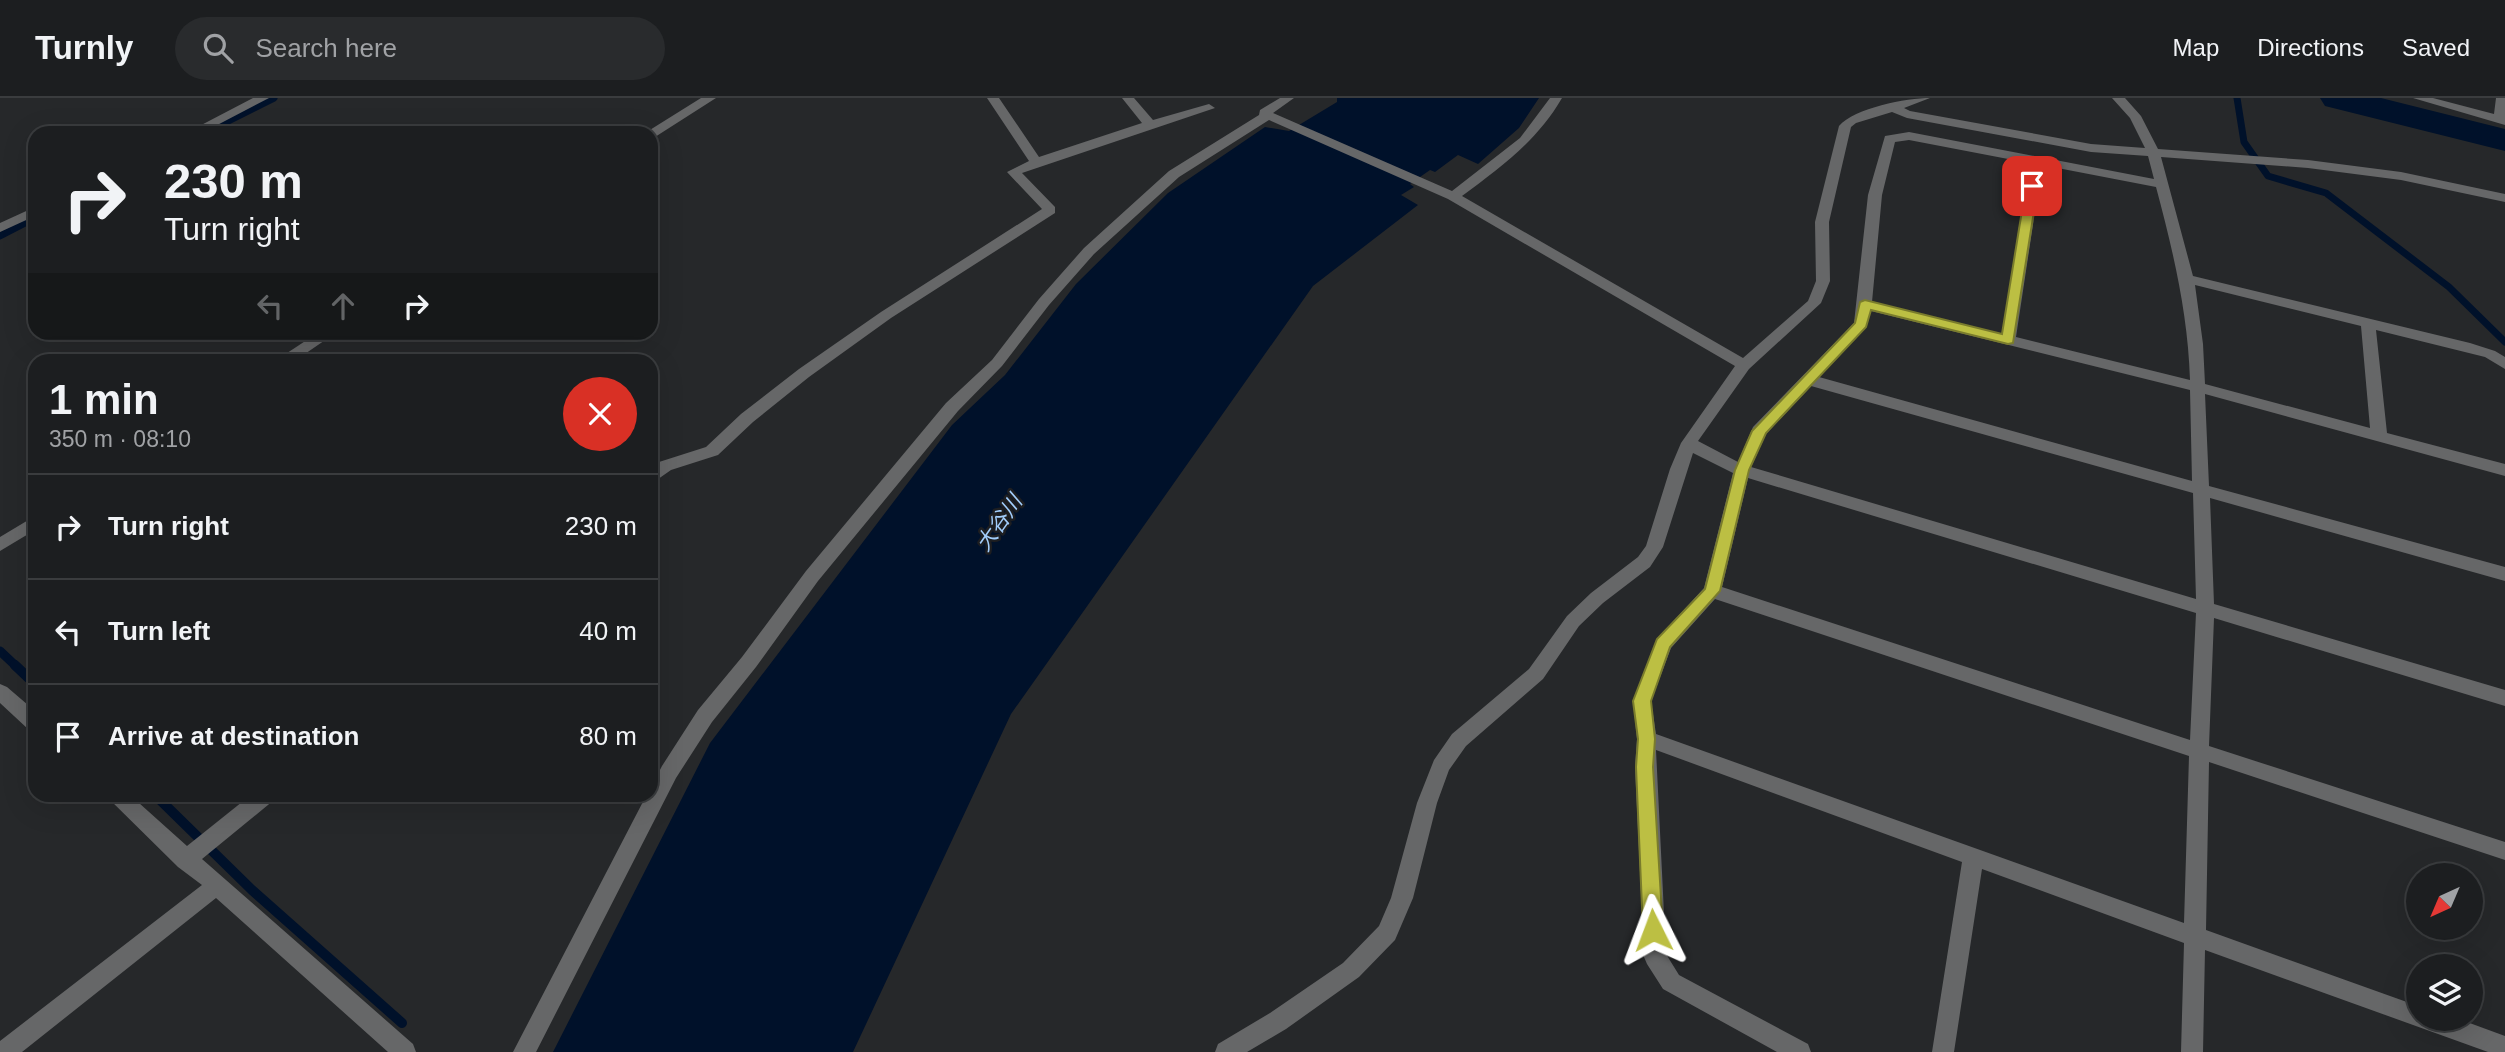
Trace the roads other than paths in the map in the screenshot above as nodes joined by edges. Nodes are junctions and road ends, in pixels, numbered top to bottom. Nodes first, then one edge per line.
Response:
1 (263, 98) edge
2 (709, 98) edge
3 (993, 98) edge
4 (1128, 98) edge
5 (1288, 98) edge
6 (1556, 98) edge
7 (1924, 98) edge
8 (2118, 98) edge
9 (2419, 98) edge
10 (2502, 98) edge
11 (1892, 107) junction
12 (1209, 108) dead end
13 (1273, 117) junction
14 (2502, 120) edge
15 (1150, 125) junction
16 (206, 126) edge
17 (658, 130) edge
18 (2153, 151) junction
19 (2036, 161) junction
20 (1036, 162) junction
21 (2161, 184) junction
22 (1453, 196) junction
23 (2505, 198) edge
24 (28, 214) edge
25 (0, 228) edge
26 (2187, 279) junction
27 (1865, 304) junction
28 (2368, 324) junction
29 (317, 340) edge
30 (2008, 340) junction
31 (295, 354) edge
32 (2505, 364) edge
33 (1744, 365) junction
34 (1808, 378) junction
35 (2197, 387) junction
36 (2379, 436) junction
37 (1689, 443) junction
38 (1742, 470) junction
39 (2505, 470) edge
40 (658, 472) edge
41 (2203, 491) junction
42 (28, 527) edge
43 (0, 545) edge
44 (2505, 574) edge
45 (1712, 591) junction
46 (2205, 608) junction
47 (0, 692) edge
48 (2505, 698) edge
49 (28, 717) edge
50 (1647, 739) junction
51 (2199, 751) junction
52 (658, 791) edge
53 (123, 802) edge
54 (257, 802) edge
55 (653, 802) edge
56 (2505, 851) edge
57 (1973, 858) junction
58 (186, 860) junction
59 (215, 886) junction
60 (2194, 936) junction
61 (2406, 1013) edge
62 (2459, 1031) edge
63 (2505, 1048) edge
64 (4, 1052) edge
65 (405, 1052) edge
66 (524, 1052) edge
67 (1226, 1052) edge
68 (1800, 1052) edge
69 (1943, 1052) edge
70 (2192, 1052) edge

1 - 16 street
2 - 17 street
3 - 20 street
4 - 15 street
5 - 13 street
6 - 22 street
7 - 11 street
8 - 18 street
9 - 14 street
10 - 14 street
11 - 18 street
11 - 33 street
12 - 15 street
13 - 22 street
13 - 52 street
15 - 20 street
18 - 21 street
18 - 23 street
19 - 21 street
19 - 27 street
19 - 30 street
20 - 40 street
21 - 26 street
22 - 33 street
24 - 25 street
26 - 28 street
26 - 35 street
27 - 30 street
27 - 34 street
28 - 32 street
28 - 36 street
29 - 31 street
30 - 35 street
33 - 37 street
34 - 38 street
34 - 41 street
35 - 36 street
35 - 41 street
36 - 39 street
37 - 38 street
37 - 67 street
38 - 45 street
38 - 46 street
41 - 44 street
41 - 46 street
42 - 43 street
45 - 50 street
45 - 51 street
46 - 48 street
46 - 51 street
47 - 49 street
50 - 57 street
50 - 68 street
51 - 56 street
51 - 60 street
53 - 58 street
54 - 58 street
55 - 66 street
57 - 60 street
57 - 69 street
58 - 59 street
59 - 64 street
59 - 65 street
60 - 61 street
60 - 70 street
62 - 63 street

